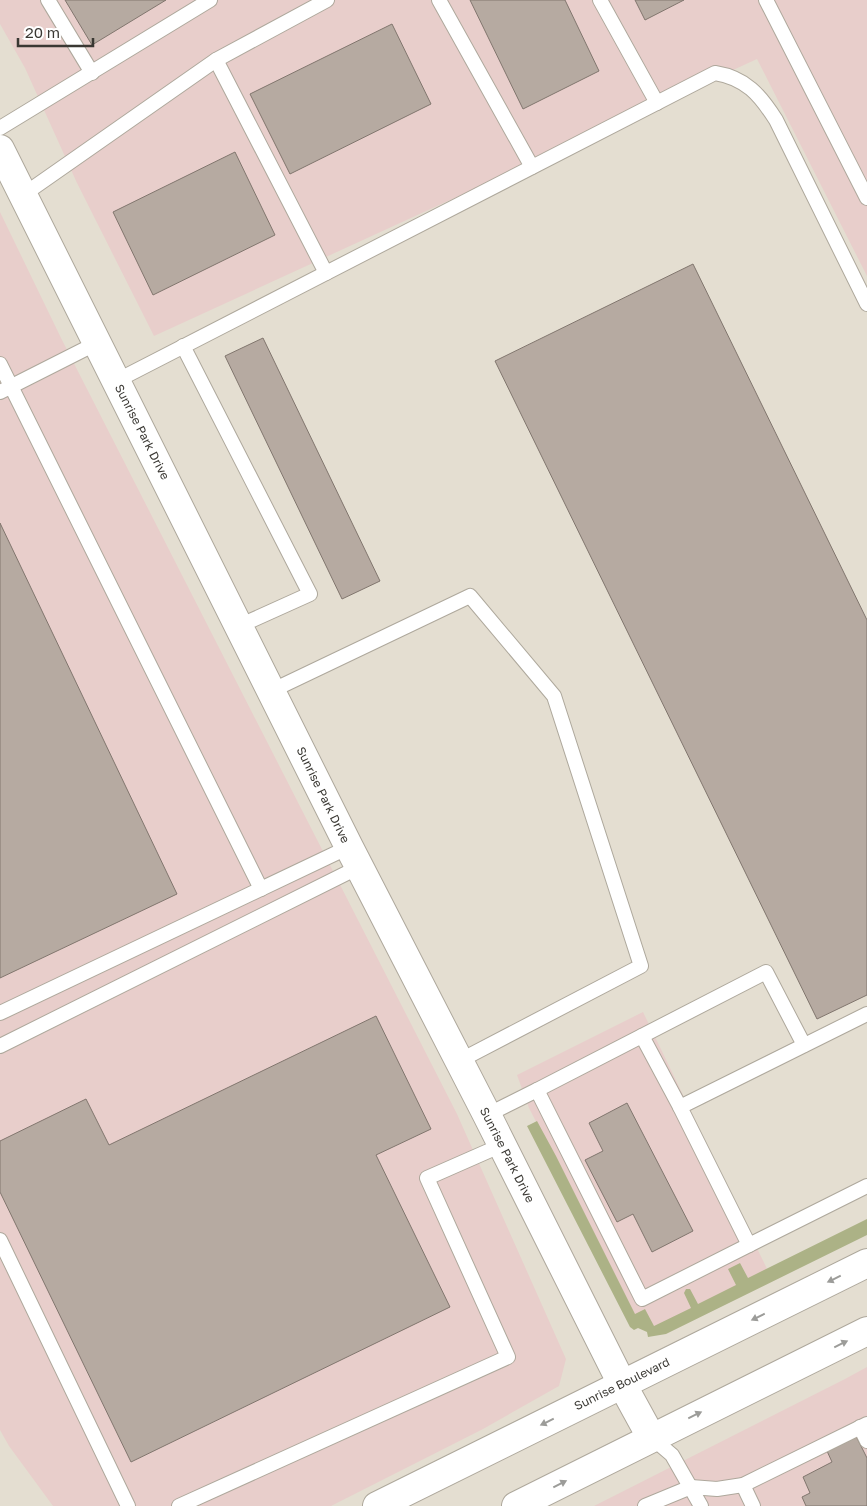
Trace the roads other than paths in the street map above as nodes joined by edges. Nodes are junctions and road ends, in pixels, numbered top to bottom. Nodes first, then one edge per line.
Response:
1 (48, 0) edge
2 (210, 0) edge
3 (327, 0) edge
4 (439, 0) edge
5 (600, 0) edge
6 (766, 0) edge
7 (216, 60) junction
8 (92, 73) junction
9 (656, 103) junction
10 (0, 128) edge
11 (0, 149) edge
12 (532, 167) junction
13 (23, 195) junction
14 (867, 198) edge
15 (326, 273) junction
16 (867, 304) edge
17 (97, 343) junction
18 (184, 346) junction
19 (0, 364) edge
20 (116, 381) junction
21 (6, 388) edge
22 (239, 626) junction
23 (271, 691) junction
24 (354, 857) junction
25 (261, 889) junction
26 (0, 1013) edge
27 (867, 1014) edge
28 (642, 1036) junction
29 (804, 1045) junction
30 (0, 1046) edge
31 (459, 1061) junction
32 (537, 1090) junction
33 (680, 1107) junction
34 (487, 1115) junction
35 (502, 1145) junction
36 (867, 1186) edge
37 (0, 1240) edge
38 (749, 1245) junction
39 (867, 1263) edge
40 (867, 1331) edge
41 (622, 1384) junction
42 (864, 1426) edge
43 (652, 1437) junction
44 (867, 1441) edge
45 (743, 1485) junction
46 (691, 1487) junction
47 (128, 1506) edge
48 (179, 1506) edge
49 (378, 1506) edge
50 (516, 1506) edge
51 (645, 1506) edge
52 (701, 1506) edge
53 (753, 1506) edge

1 - 8 lane
2 - 8 lane
3 - 7 lane
4 - 12 lane
5 - 9 lane
6 - 14 lane
7 - 13 lane
7 - 15 lane
8 - 10 lane
9 - 12 lane
9 - 16 lane
11 - 13 street, Sunrise Park Drive
12 - 15 lane
13 - 17 street, Sunrise Park Drive
15 - 18 lane
17 - 20 street, Sunrise Park Drive
17 - 21 lane
18 - 20 lane
18 - 22 lane
19 - 21 lane
20 - 22 street, Sunrise Park Drive
21 - 25 lane
22 - 23 street, Sunrise Park Drive
23 - 24 street, Sunrise Park Drive
23 - 31 lane
24 - 25 lane
24 - 30 lane
24 - 31 street, Sunrise Park Drive
25 - 26 lane
27 - 29 lane
28 - 29 lane
28 - 32 lane
28 - 33 lane
29 - 33 lane
31 - 34 street, Sunrise Park Drive
32 - 34 lane
32 - 38 lane
33 - 38 lane
34 - 35 street, Sunrise Park Drive
35 - 41 street, Sunrise Park Drive
35 - 48 lane
36 - 38 lane
37 - 47 lane
39 -> 41 street, Sunrise Boulevard
43 -> 40 street
41 - 43 street, Sunrise Park Drive
41 -> 49 street, Sunrise Boulevard
42 - 44 lane
42 - 45 lane
43 - 46 lane
50 -> 43 street
45 - 46 lane
45 - 53 lane
46 - 51 lane
46 - 52 lane

